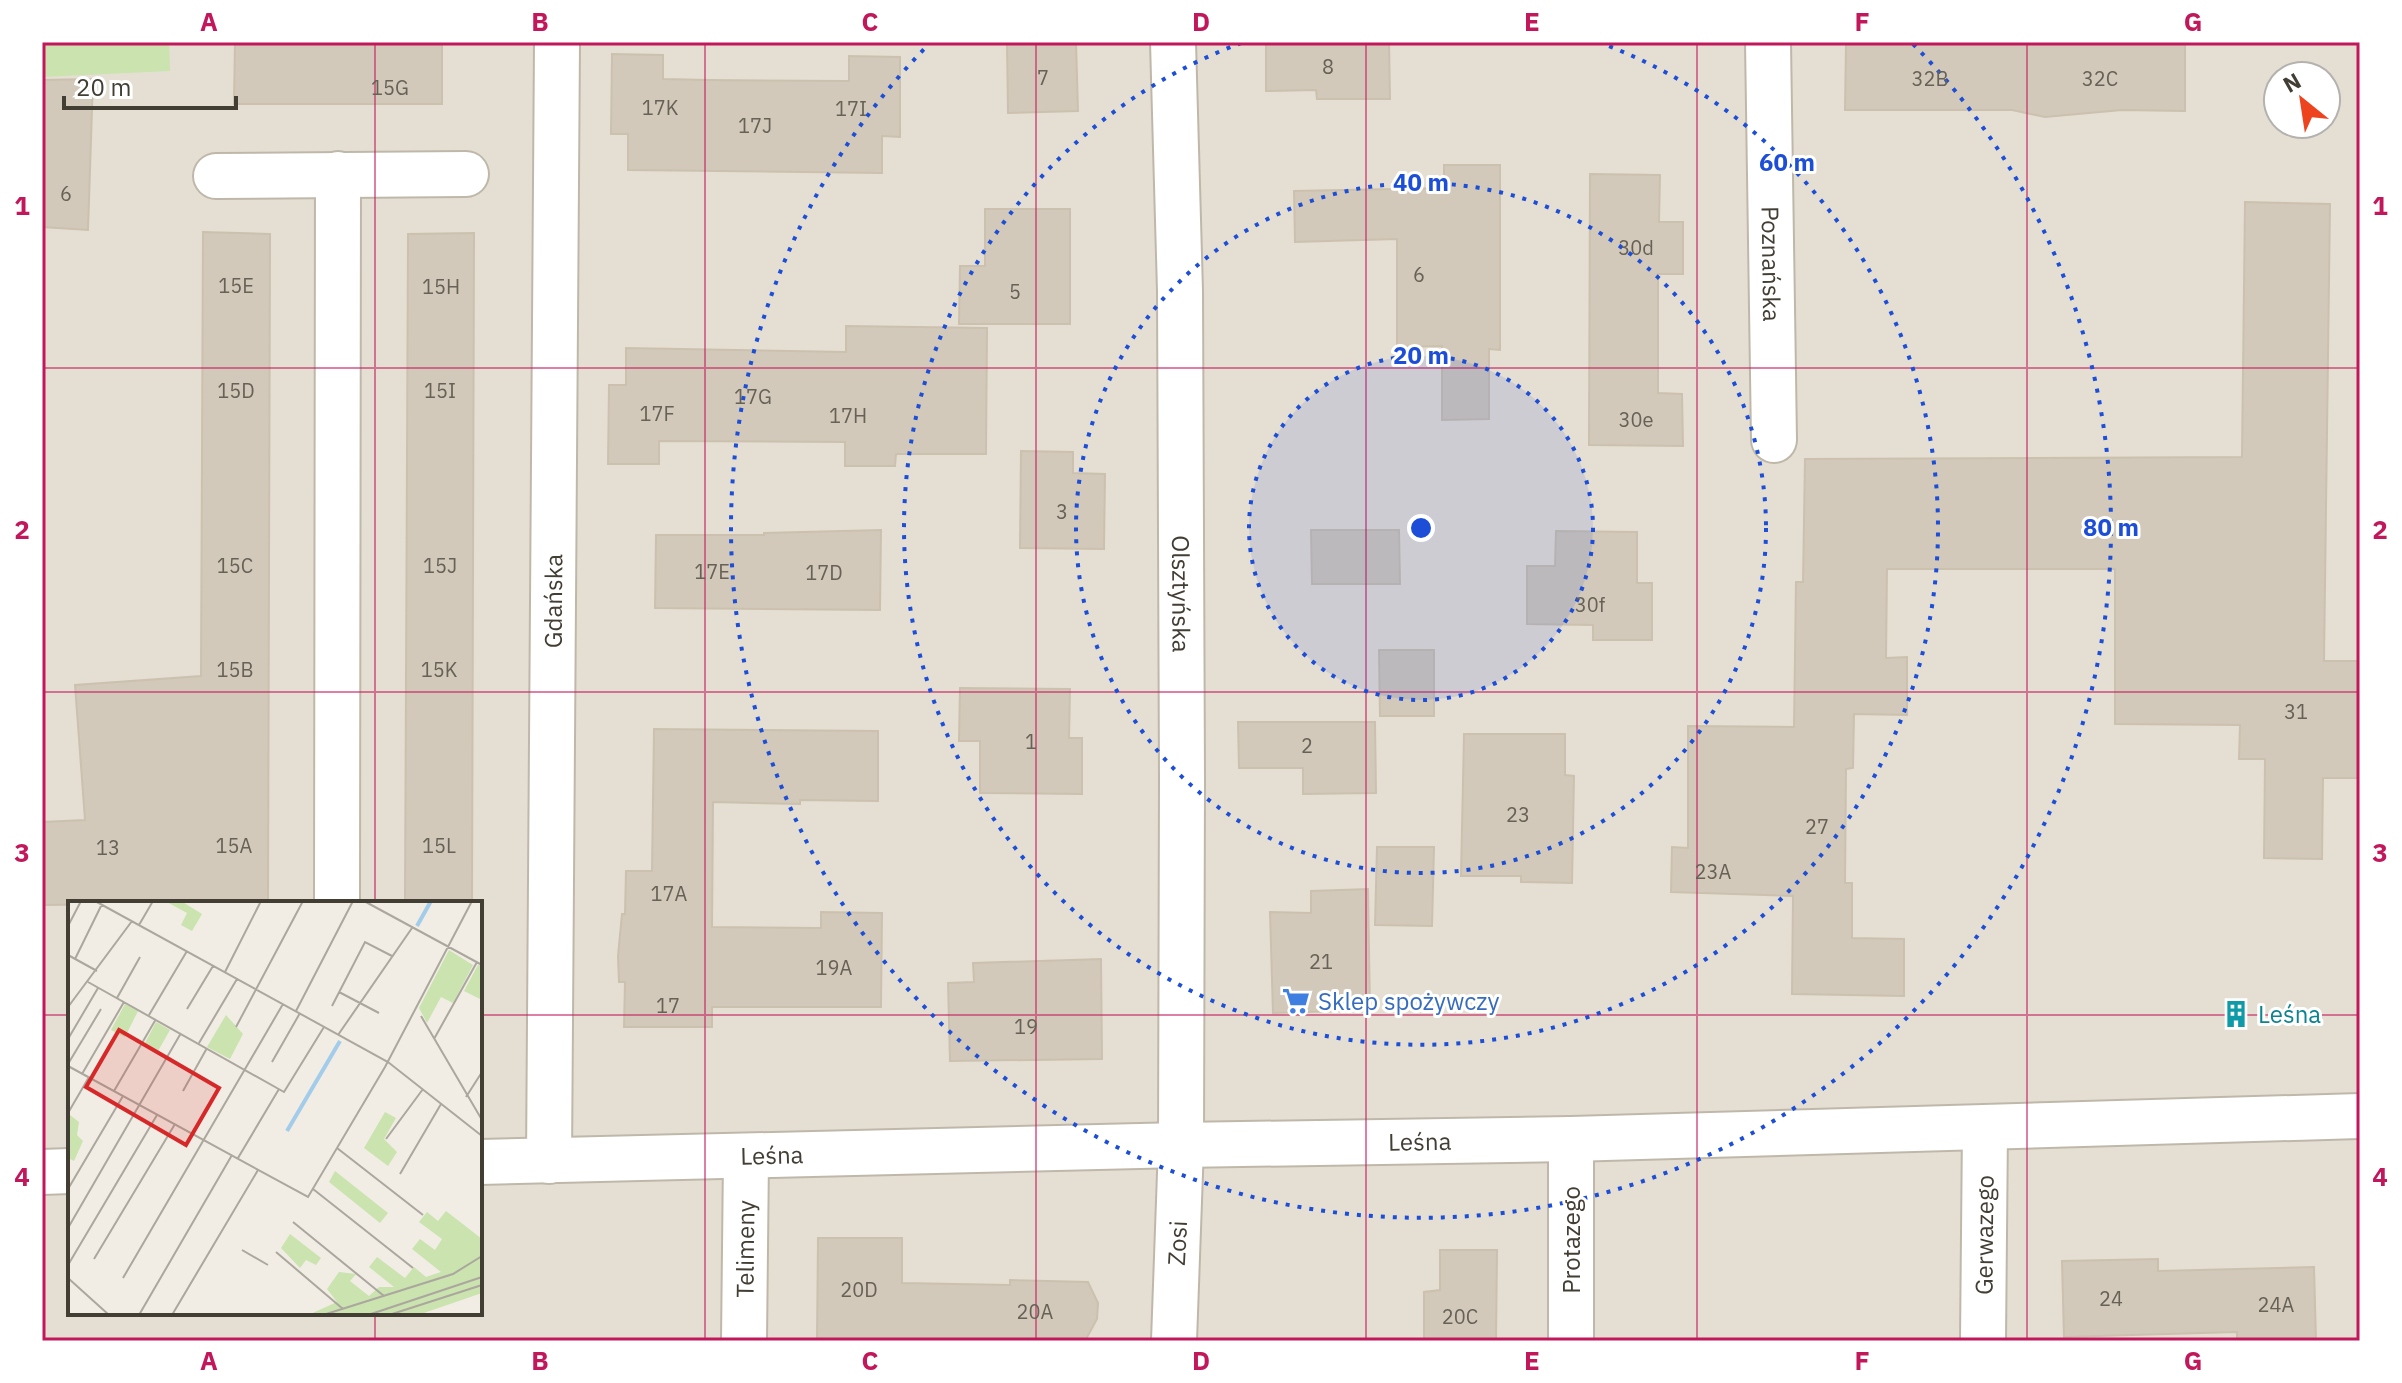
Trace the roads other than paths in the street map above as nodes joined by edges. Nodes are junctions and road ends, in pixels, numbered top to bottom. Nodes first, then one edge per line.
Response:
1 (557, 42) edge
2 (1173, 42) edge
3 (1768, 42) edge
4 (338, 174) junction
5 (466, 174) dead end
6 (216, 176) dead end
7 (1774, 440) dead end
8 (337, 901) edge
9 (2360, 1116) edge
10 (1985, 1128) junction
11 (1571, 1139) junction
12 (1181, 1145) junction
13 (746, 1157) junction
14 (549, 1161) junction
15 (482, 1162) edge
16 (68, 1171) edge
17 (42, 1172) edge
18 (744, 1341) edge
19 (1174, 1341) edge
20 (1571, 1341) edge
21 (1983, 1341) edge

1 - 14 street, Gdańska
2 - 12 street, Olsztyńska
3 - 7 street, Poznańska
4 - 5 street
4 - 6 street
4 - 8 street
9 - 10 street, Leśna
10 - 11 street, Leśna
10 - 21 street, Gerwazego
11 - 12 street, Leśna
11 - 20 street, Protazego
12 - 13 street, Leśna
12 - 19 street, Zosi
13 - 14 street, Leśna
13 - 18 street, Telimeny
14 - 15 street, Leśna
16 - 17 street

